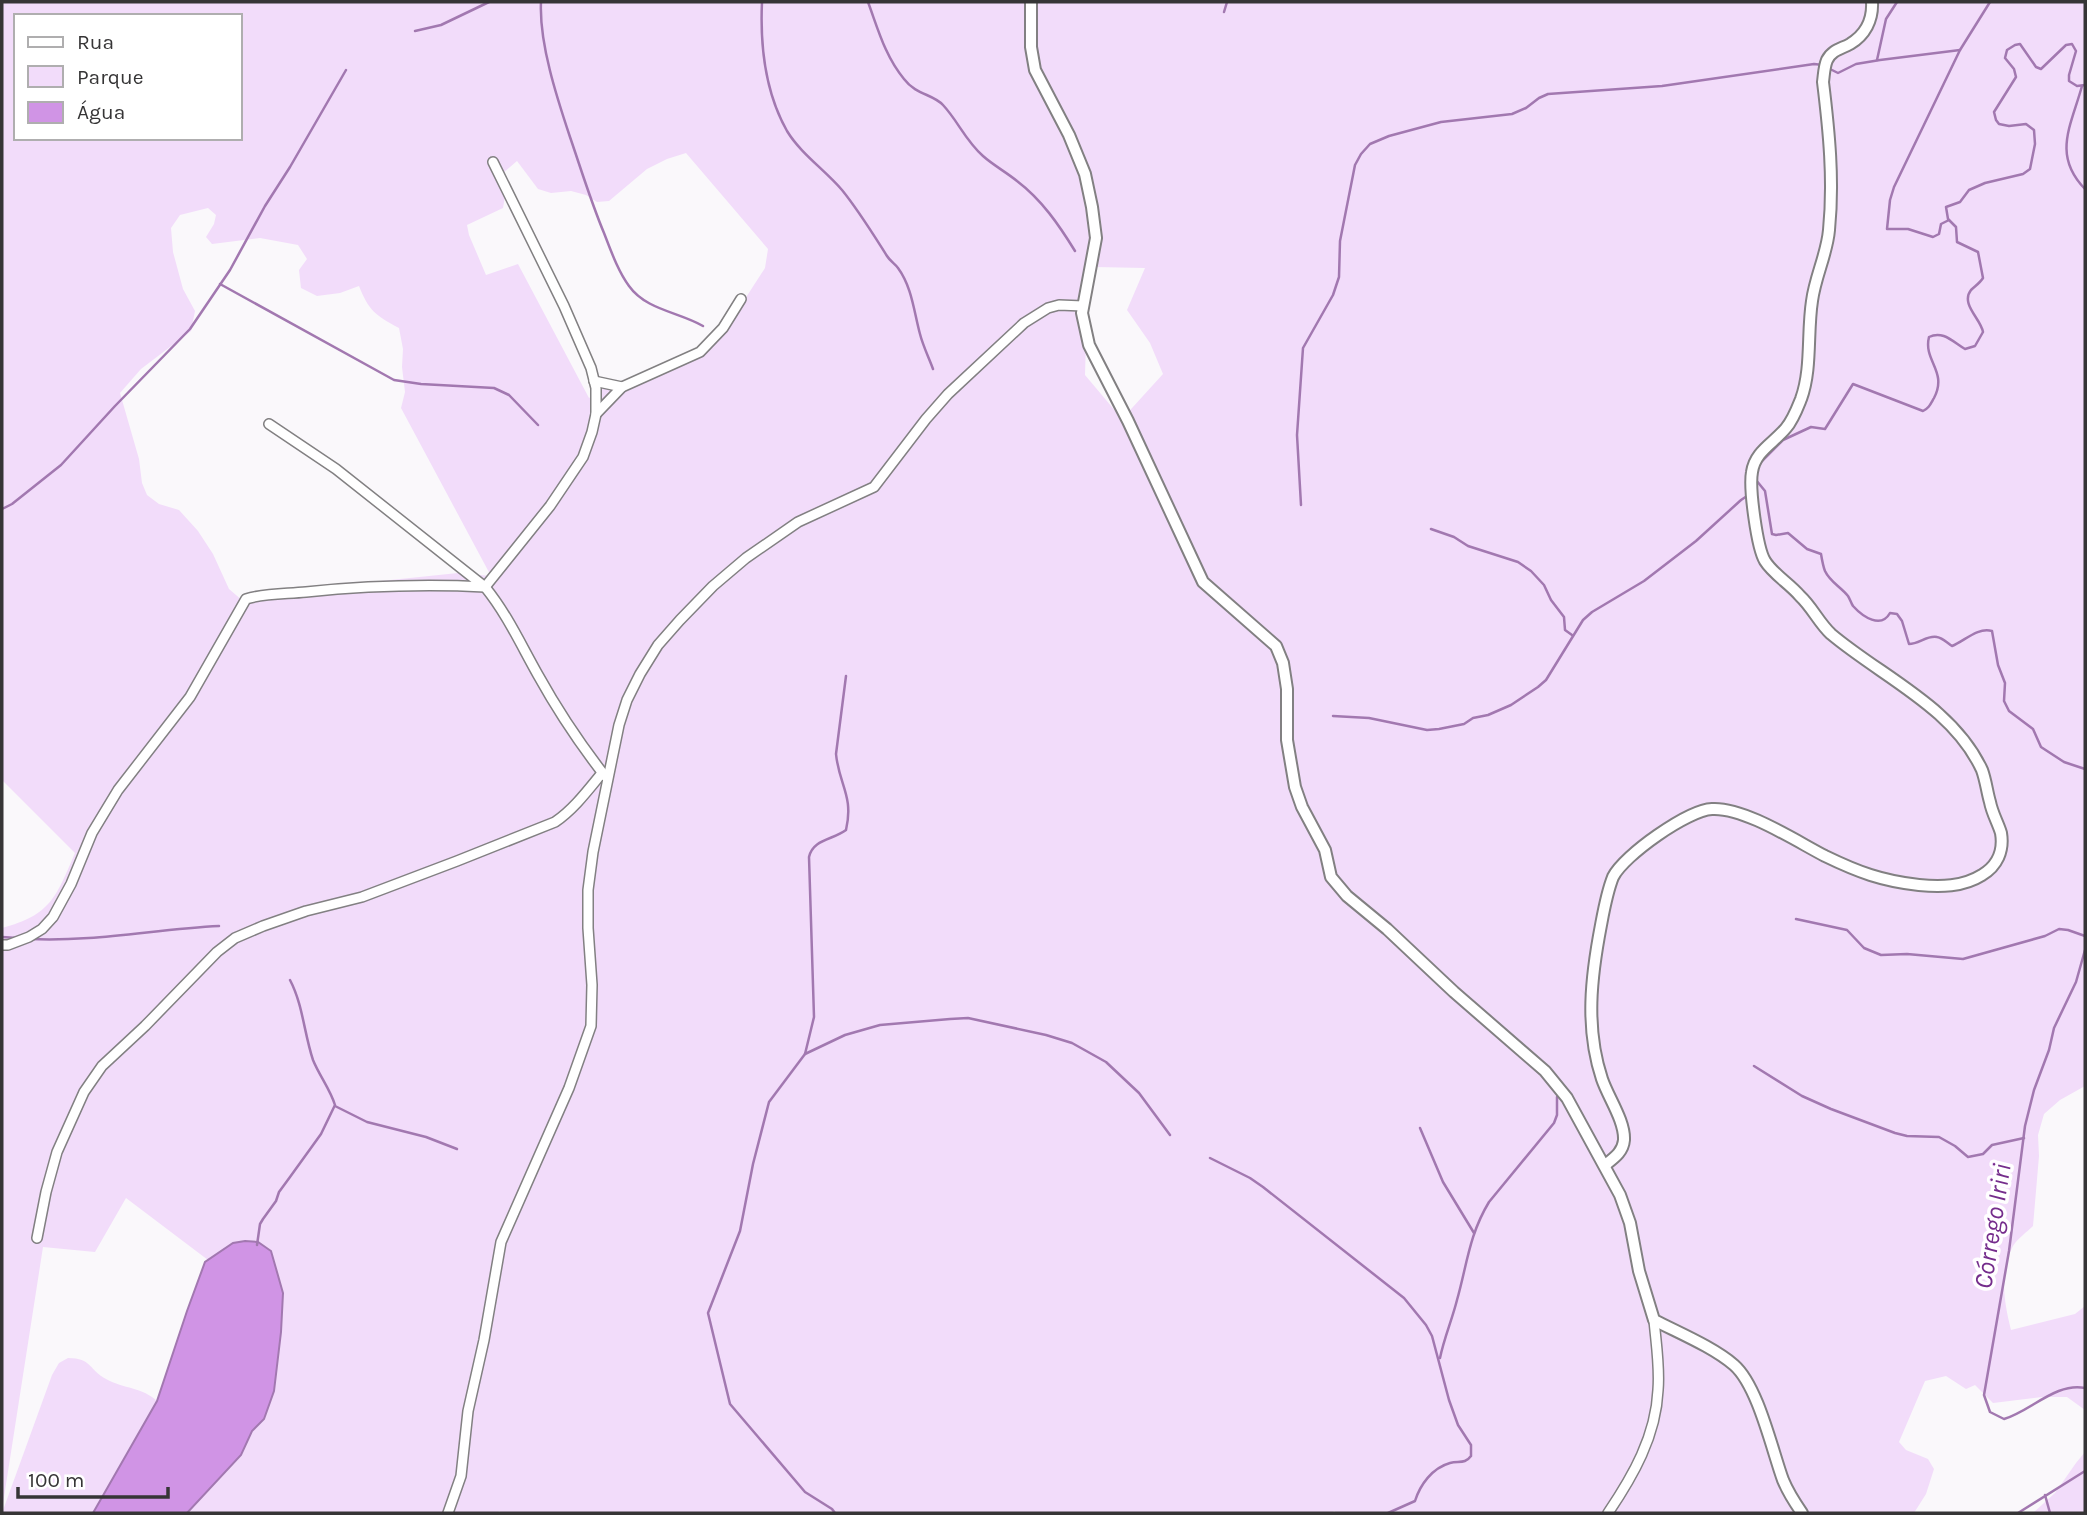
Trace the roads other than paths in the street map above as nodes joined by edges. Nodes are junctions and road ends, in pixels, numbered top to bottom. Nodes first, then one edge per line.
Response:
1 (1031, 2) edge
2 (1872, 2) edge
3 (493, 162) dead end
4 (741, 299) dead end
5 (1083, 306) junction
6 (594, 381) junction
7 (622, 387) junction
8 (596, 414) junction
9 (269, 424) dead end
10 (485, 587) junction
11 (605, 776) junction
12 (2, 944) edge
13 (1605, 1165) junction
14 (37, 1238) dead end
15 (1654, 1320) junction
16 (448, 1513) edge
17 (1608, 1513) edge
18 (1802, 1513) edge

1 - 5 street
2 - 13 street
3 - 6 street
4 - 7 street
5 - 11 street
5 - 13 street
6 - 7 street
6 - 8 street
7 - 8 street
8 - 10 street
9 - 10 street
10 - 11 street
10 - 12 street
11 - 14 street
11 - 16 street
13 - 15 street
15 - 17 street
15 - 18 street

